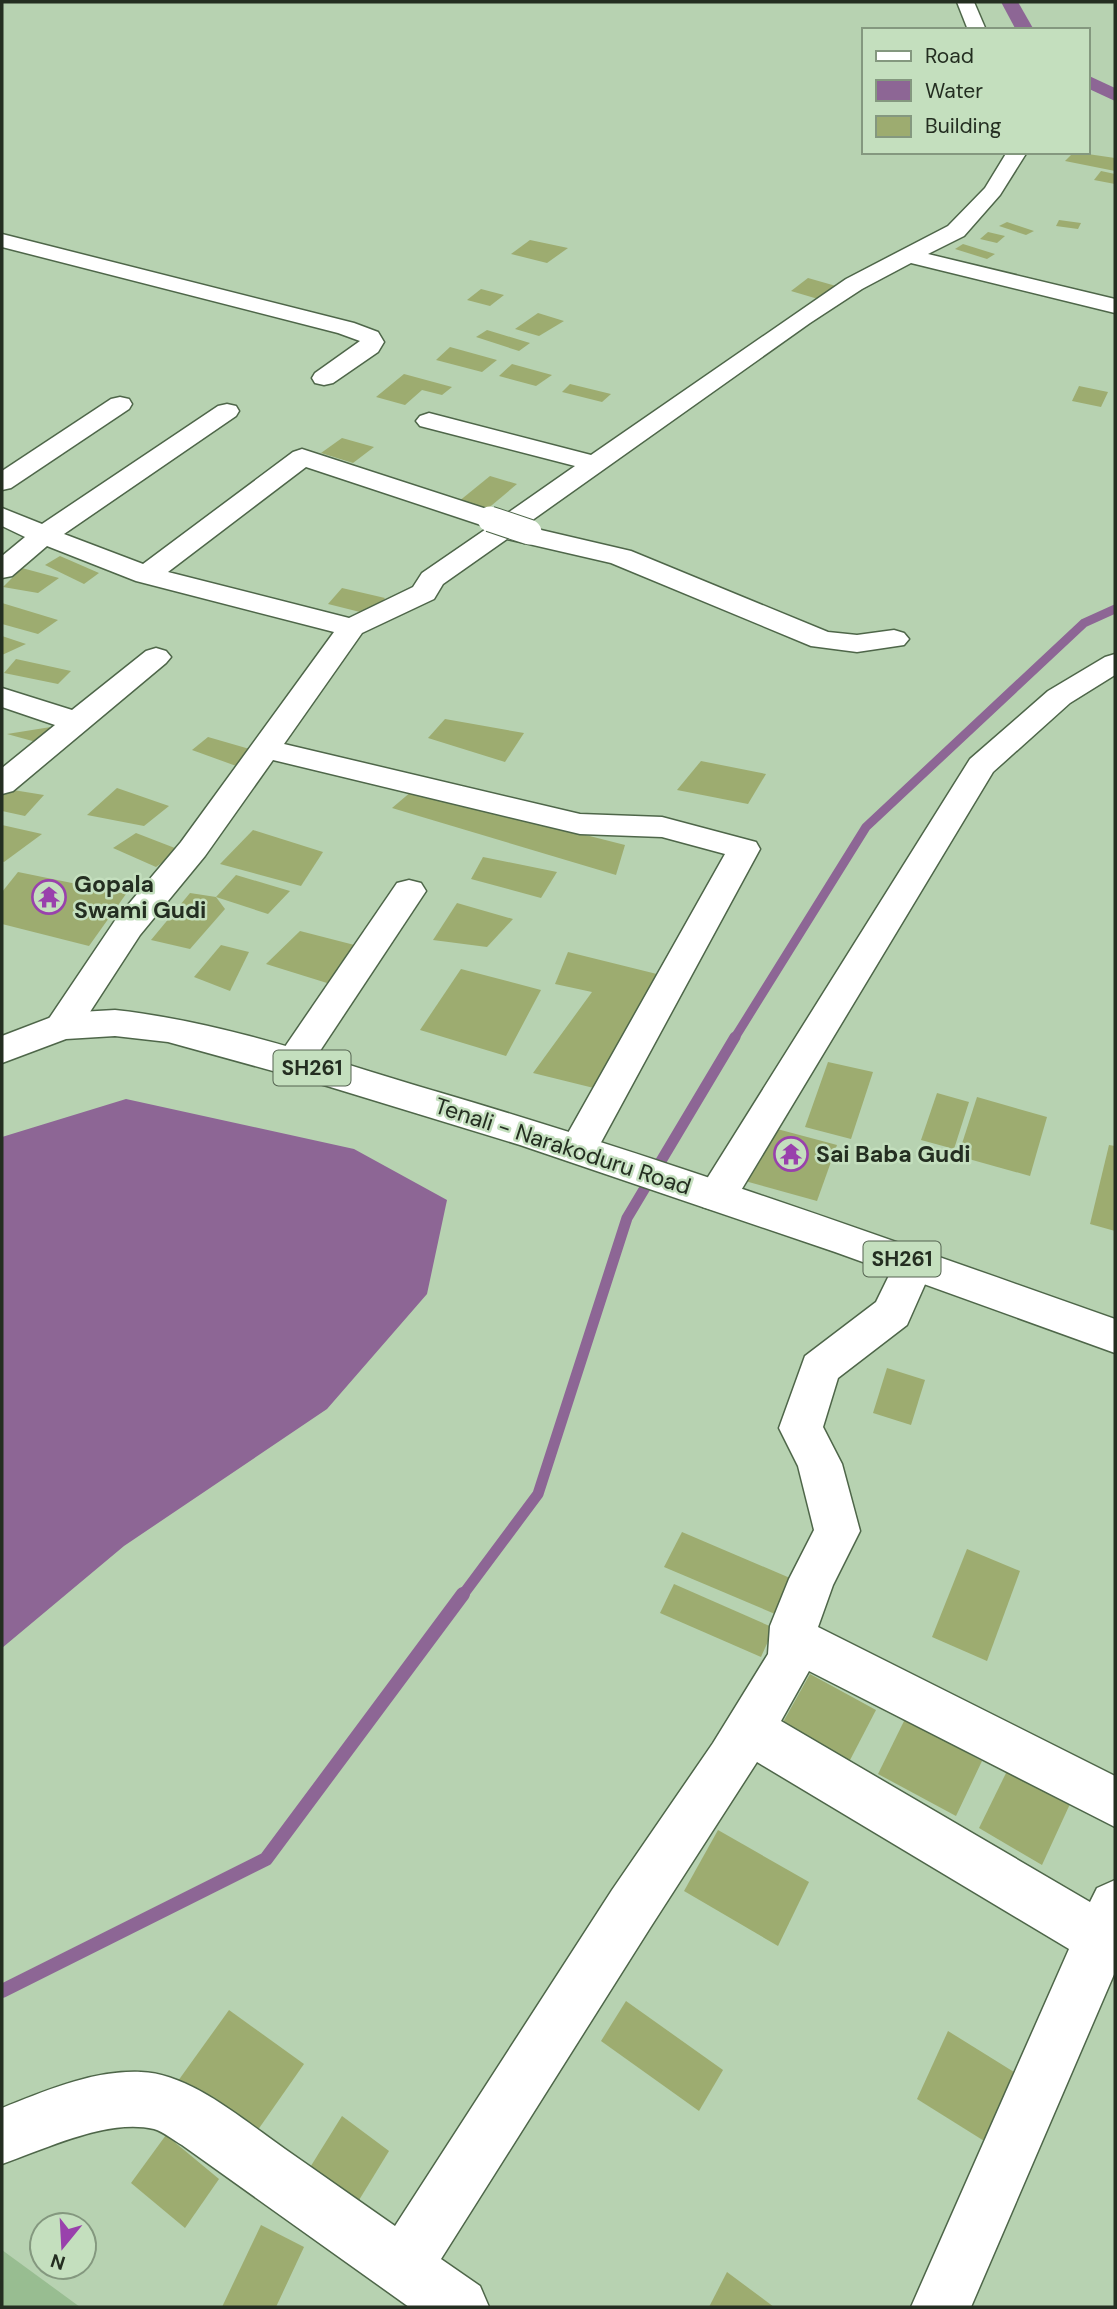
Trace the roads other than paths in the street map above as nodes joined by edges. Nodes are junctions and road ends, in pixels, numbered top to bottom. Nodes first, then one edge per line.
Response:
1 (966, 2) edge
2 (976, 28) edge
3 (1016, 154) edge
4 (2, 241) edge
5 (908, 256) junction
6 (1115, 306) edge
7 (324, 378) dead end
8 (120, 404) dead end
9 (227, 411) dead end
10 (429, 421) dead end
11 (596, 464) junction
12 (2, 482) edge
13 (2, 516) edge
14 (519, 530) junction
15 (43, 536) junction
16 (2, 570) edge
17 (146, 575) junction
18 (352, 627) junction
19 (894, 639) dead end
20 (156, 657) dead end
21 (1115, 663) edge
22 (2, 696) edge
23 (77, 722) junction
24 (266, 749) junction
25 (2, 784) edge
26 (409, 891) dead end
27 (62, 1026) junction
28 (4, 1044) edge
29 (293, 1063) junction
30 (578, 1149) junction
31 (703, 1191) junction
32 (914, 1264) junction
33 (1115, 1336) edge
34 (792, 1638) junction
35 (748, 1729) junction
36 (1115, 1802) edge
37 (1111, 1930) edge
38 (2, 2136) edge
39 (404, 2266) junction
40 (459, 2307) edge
41 (940, 2307) edge

1 - 2 street
3 - 5 street
4 - 7 street
5 - 6 street
5 - 11 street
8 - 12 street
9 - 15 street
10 - 11 street
11 - 14 street
13 - 15 street
14 - 17 street
14 - 18 street
14 - 19 street
15 - 16 street
15 - 17 street
17 - 18 street
18 - 24 street
20 - 23 street
21 - 31 street
22 - 23 street
23 - 25 street
24 - 27 street
24 - 30 street
26 - 29 street
27 - 28 street, Tenali - Narakoduru Road / SH261
27 - 29 street, Tenali - Narakoduru Road / SH261
29 - 30 street, Tenali - Narakoduru Road / SH261
30 - 31 street, Tenali - Narakoduru Road / SH261
31 - 32 street, Tenali - Narakoduru Road / SH261
32 - 33 street, Tenali - Narakoduru Road / SH261
32 - 34 street
34 - 35 street
34 - 36 street
35 - 37 street
35 - 39 street
37 - 41 street
38 - 39 street
39 - 40 street

